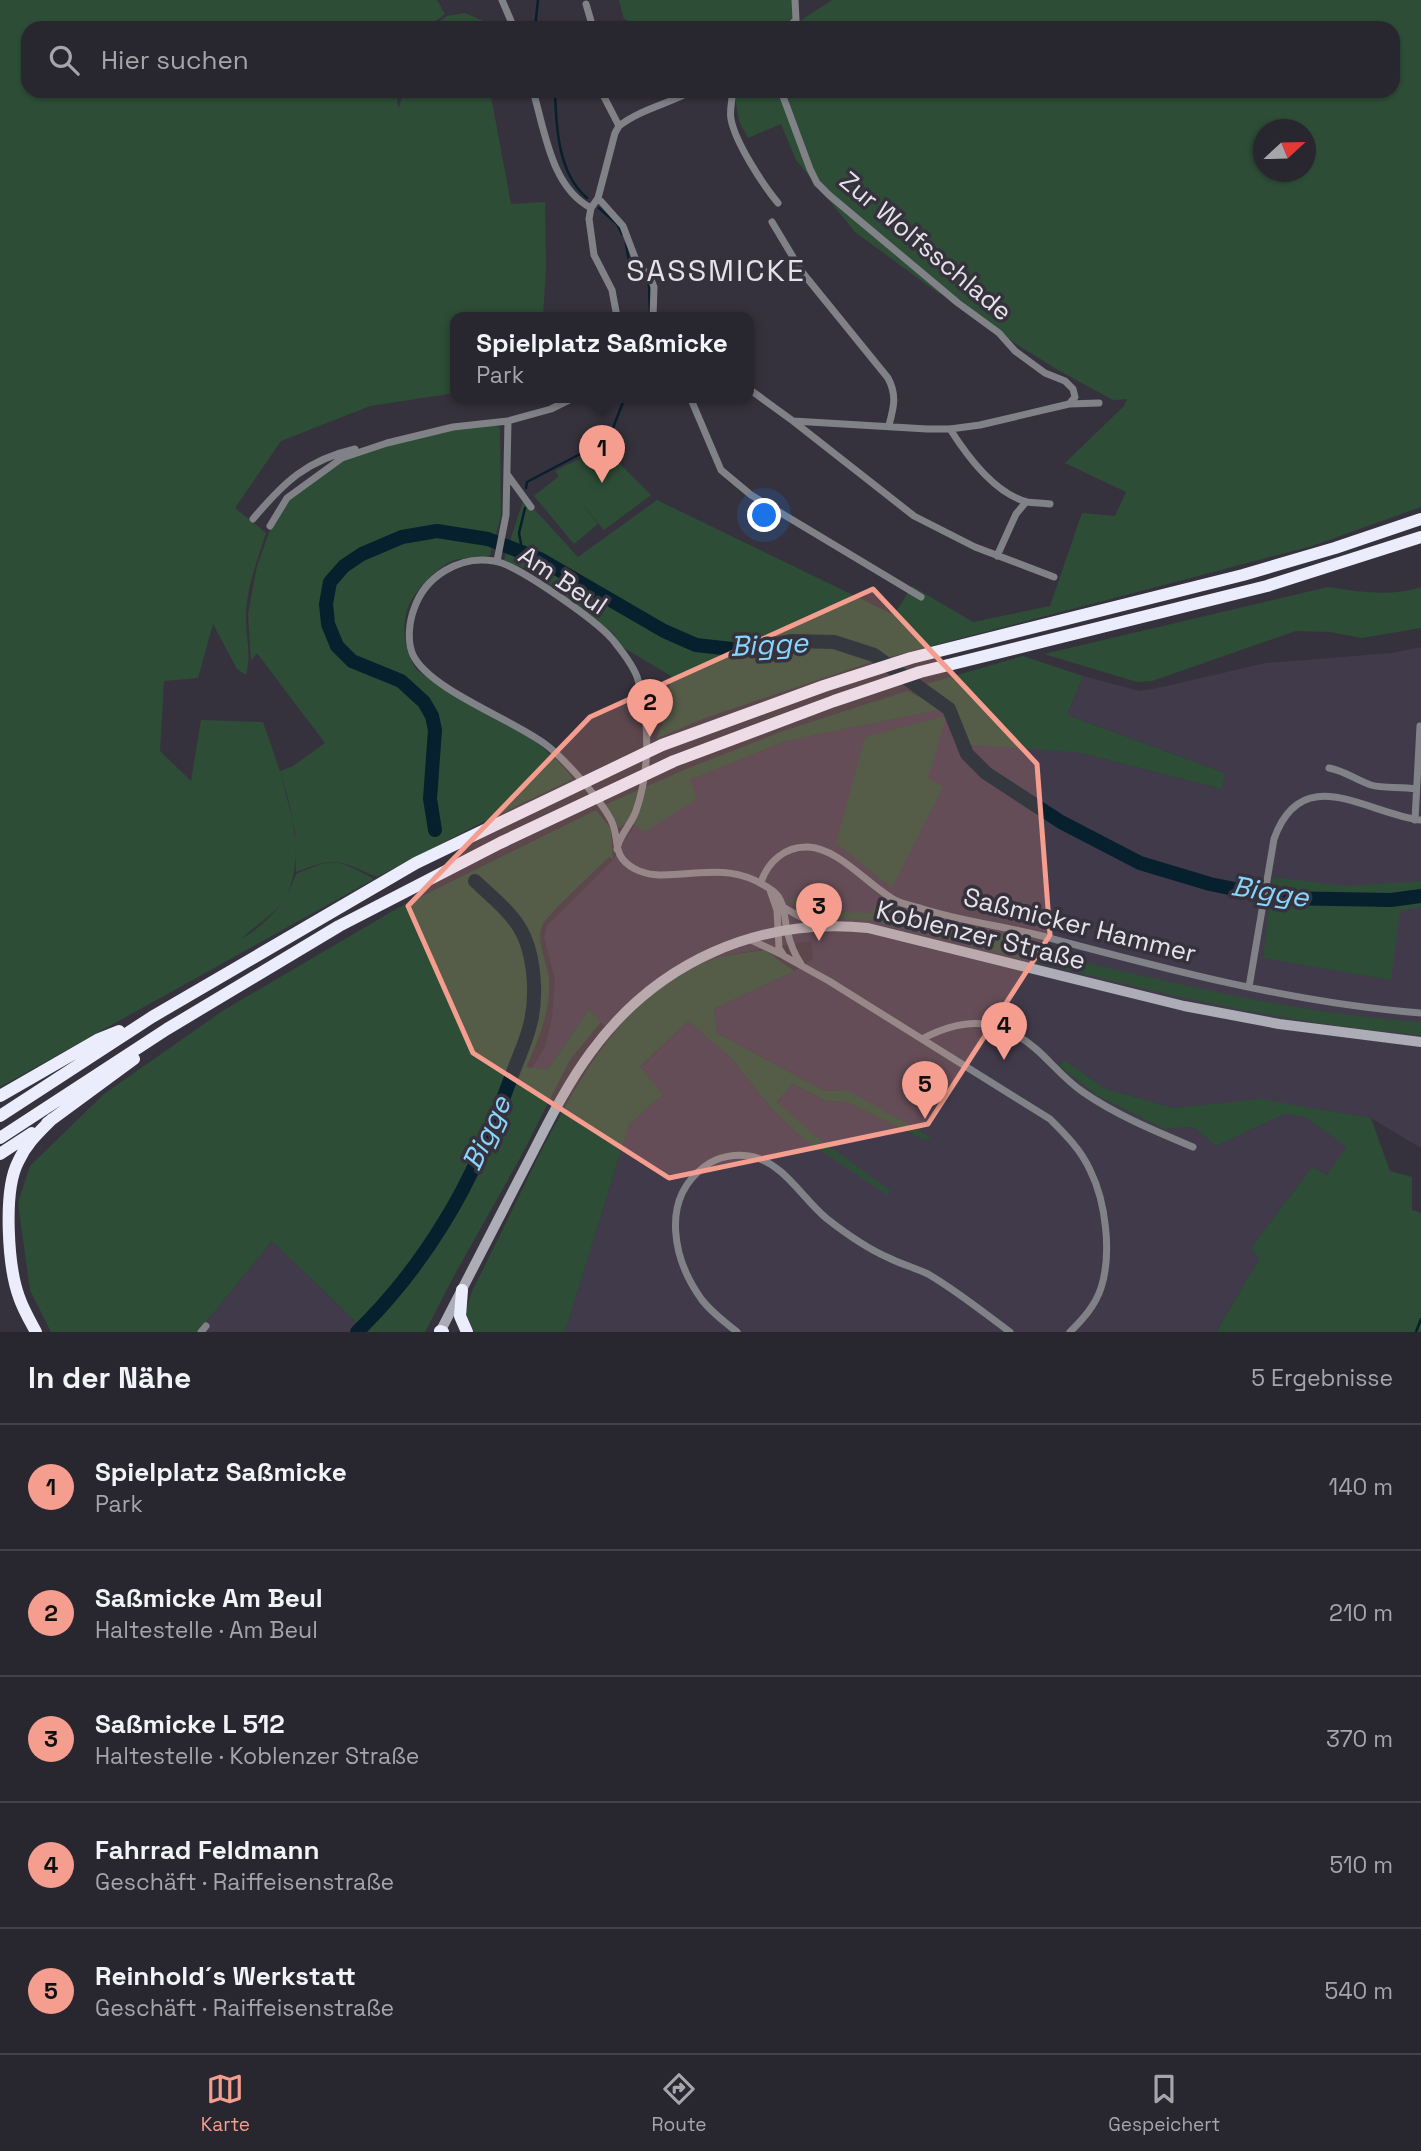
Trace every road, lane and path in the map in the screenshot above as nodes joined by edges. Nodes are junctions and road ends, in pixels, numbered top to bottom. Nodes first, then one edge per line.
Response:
1 (502, 0) edge
2 (795, 0) edge
3 (586, 4) dead end
4 (511, 21) edge
5 (591, 21) edge
6 (795, 21) edge
7 (535, 98) edge
8 (605, 98) edge
9 (680, 98) edge
10 (731, 98) edge
11 (784, 98) edge
12 (620, 126) junction
13 (598, 198) junction
14 (778, 203) dead end
15 (592, 208) junction
16 (772, 222) dead end
17 (616, 312) edge
18 (653, 312) edge
19 (754, 393) edge
20 (563, 403) edge
21 (693, 403) edge
22 (1099, 403) dead end
23 (1069, 404) junction
24 (508, 421) junction
25 (793, 421) junction
26 (889, 425) junction
27 (950, 429) junction
28 (387, 443) junction
29 (506, 474) junction
30 (1027, 502) junction
31 (1050, 504) dead end
32 (531, 507) dead end
33 (253, 519) dead end
34 (1421, 519) edge
35 (270, 526) dead end
36 (1421, 537) edge
37 (997, 556) junction
38 (497, 561) junction
39 (1054, 577) dead end
40 (921, 597) dead end
41 (1420, 726) edge
42 (1329, 768) dead end
43 (1416, 789) junction
44 (1418, 820) edge
45 (618, 851) junction
46 (761, 882) junction
47 (770, 890) junction
48 (783, 907) junction
49 (839, 925) junction
50 (782, 931) junction
51 (749, 939) junction
52 (784, 956) junction
53 (801, 964) junction
54 (1249, 987) junction
55 (1421, 1013) edge
56 (152, 1017) junction
57 (167, 1030) junction
58 (922, 1039) junction
59 (1421, 1042) edge
60 (2, 1095) edge
61 (0, 1116) edge
62 (52, 1119) junction
63 (0, 1138) edge
64 (1193, 1147) dead end
65 (0, 1154) edge
66 (462, 1290) junction
67 (36, 1332) edge
68 (441, 1332) edge
69 (467, 1332) edge
70 (737, 1332) edge
71 (1010, 1332) edge
72 (1070, 1332) edge

1 - 4 street
2 - 6 street
3 - 5 street
7 - 15 street
8 - 12 street
9 - 12 street
10 - 14 street
11 - 23 street, Zur Wolfsschlade
12 - 13 street
13 - 15 street
13 - 18 street
15 - 17 street
16 - 26 street
19 - 25 street
20 - 24 street
21 - 40 street
22 - 23 street
23 - 27 street
24 - 28 street
24 - 29 street
25 - 26 street
25 - 37 street
26 - 27 street
27 - 30 street
28 - 33 street
28 - 35 street
29 - 32 street
29 - 38 street
30 - 31 street
30 - 37 street
34 - 56 highway
36 - 57 highway
37 - 39 street
38 - 45 street, Am Beul
38 - 45 street, Am Beul
41 - 43 street
42 - 43 street
43 - 44 street
44 - 54 street
45 - 46 street
46 - 47 street
46 - 54 street, Saßmicker Hammer
47 - 48 street
47 - 50 street
48 - 49 street
48 - 50 street
49 - 50 main road, Koblenzer Straße
49 - 59 main road, Koblenzer Straße
50 - 51 main road, Koblenzer Straße
50 - 52 street
50 - 53 street
51 - 52 street
51 - 66 main road, Koblenzer Straße
52 - 53 street
53 - 58 street
54 - 55 street, Saßmicker Hammer
56 - 60 highway
56 - 61 highway
57 - 62 highway
57 - 63 highway
58 - 64 street
58 - 72 street
62 - 65 highway
62 - 67 highway
66 - 68 main road, Koblenzer Straße
66 - 69 highway
70 - 71 street

